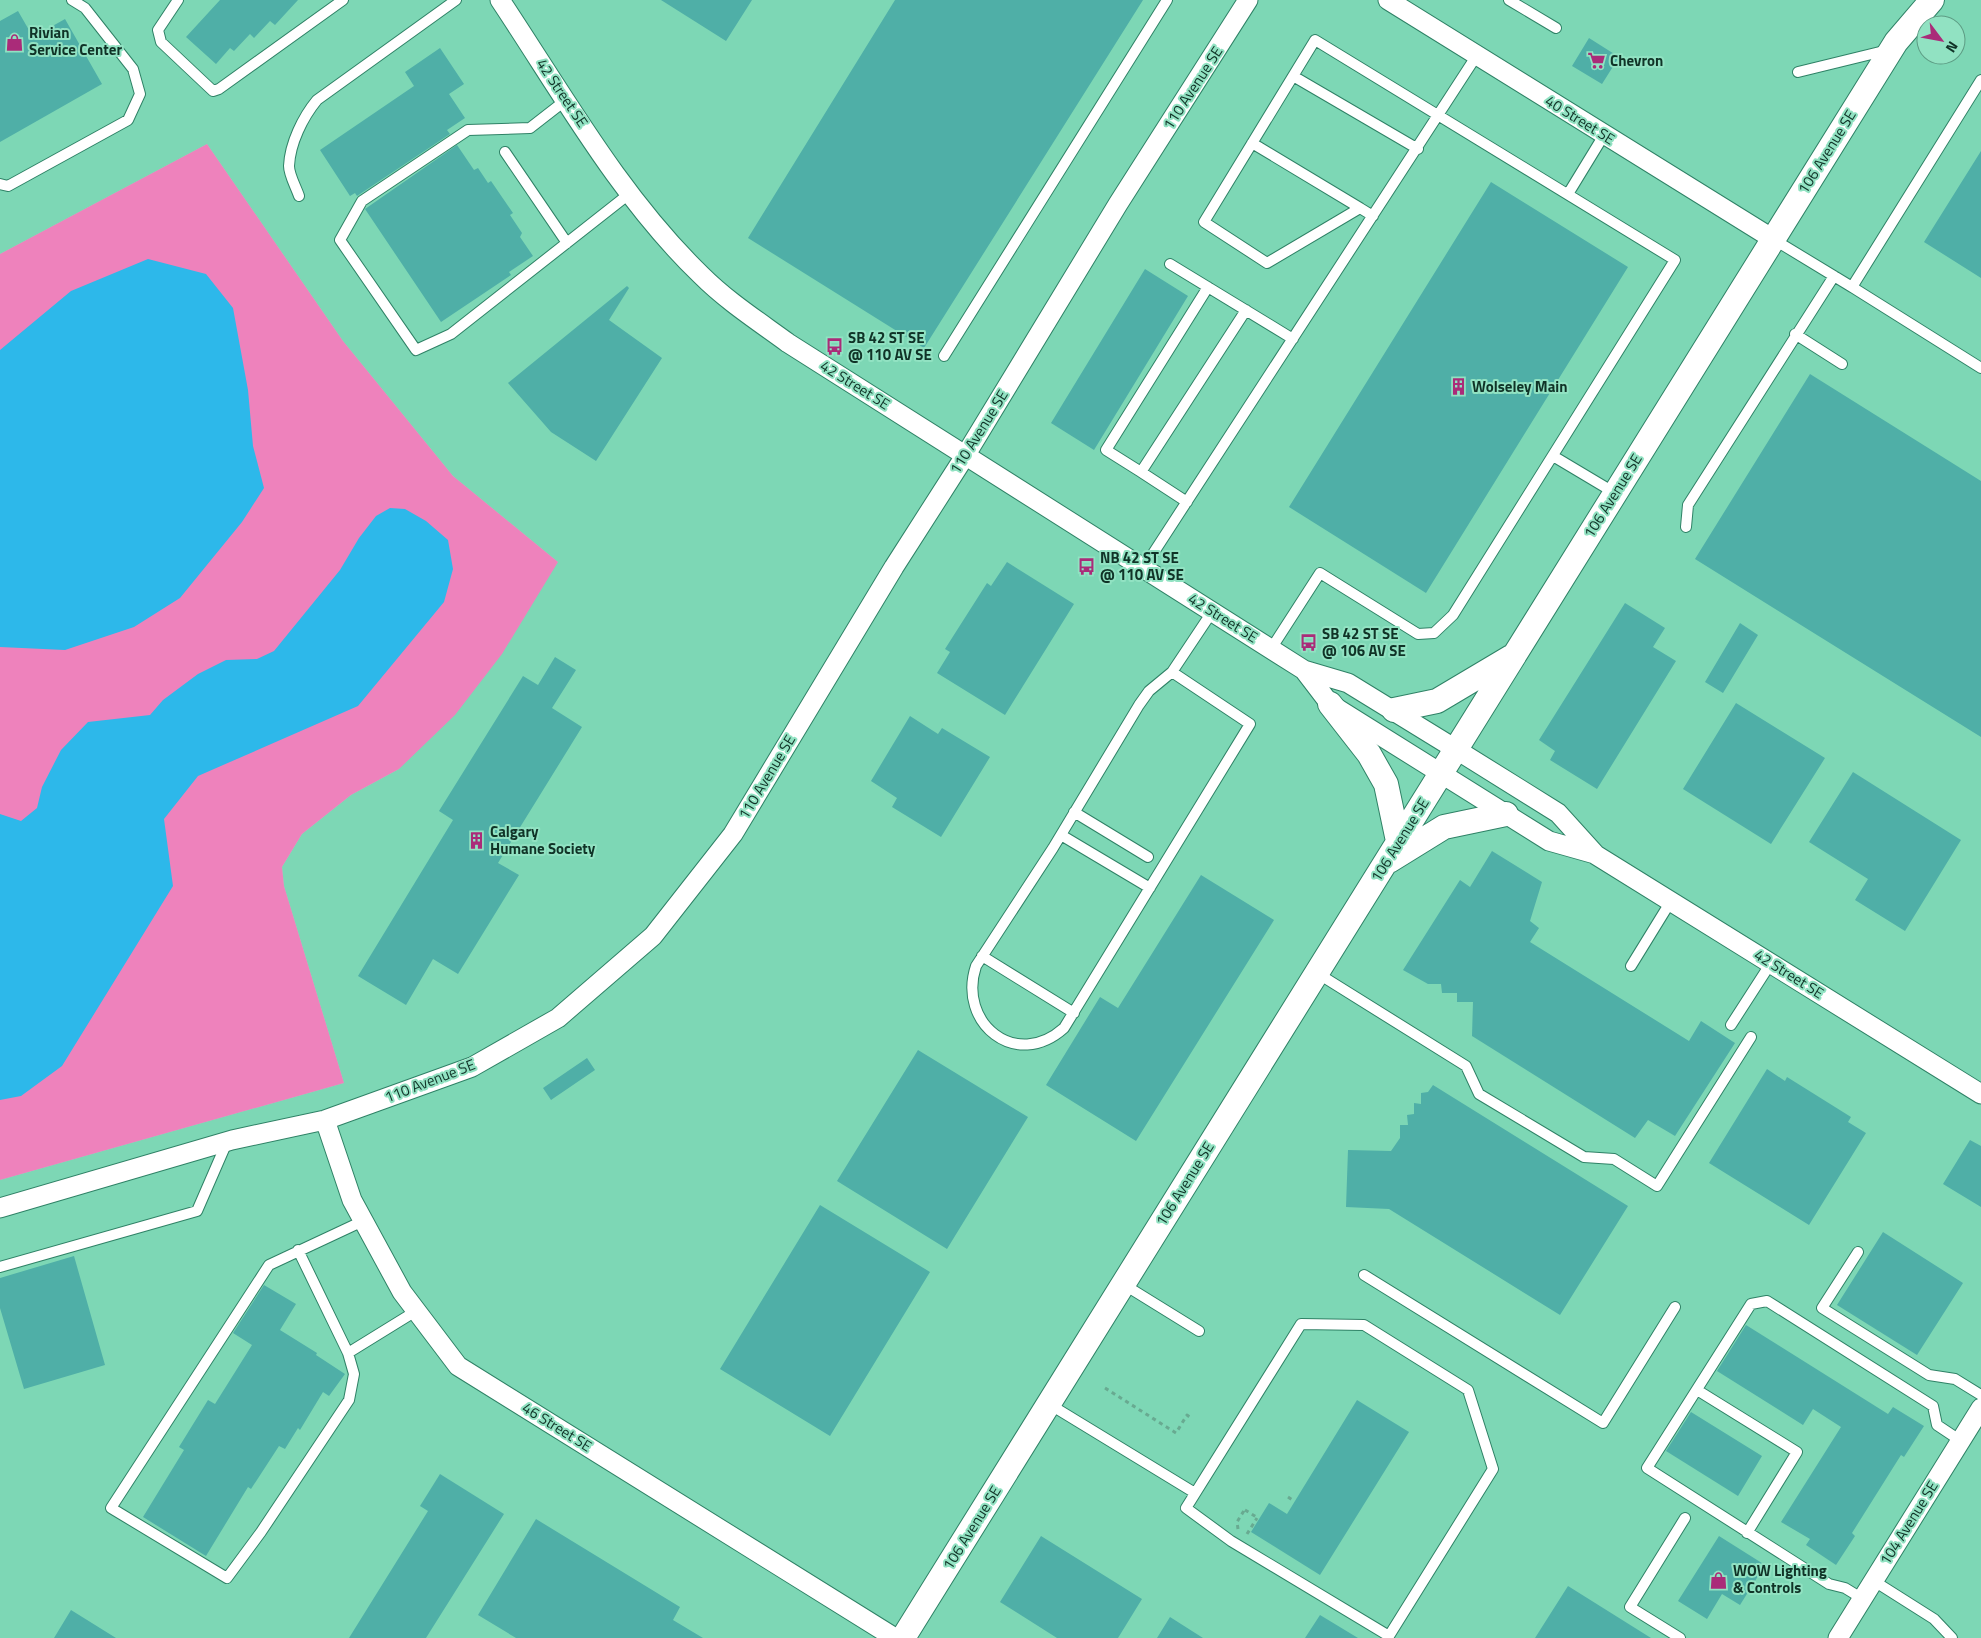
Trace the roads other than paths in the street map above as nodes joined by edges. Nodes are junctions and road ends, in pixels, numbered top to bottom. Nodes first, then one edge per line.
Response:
1 (72, 0) edge
2 (178, 0) edge
3 (343, 0) edge
4 (456, 0) edge
5 (500, 0) edge
6 (1167, 0) edge
7 (1248, 0) edge
8 (1388, 0) edge
9 (1510, 0) edge
10 (1912, 0) edge
11 (1932, 0) edge
12 (1556, 28) dead end
13 (1894, 45) junction
14 (1477, 55) junction
15 (1798, 72) dead end
16 (1293, 76) junction
17 (1981, 80) edge
18 (566, 100) junction
19 (1439, 115) junction
20 (1604, 134) junction
21 (1252, 143) junction
22 (1418, 149) junction
23 (505, 152) dead end
24 (0, 184) edge
25 (629, 194) junction
26 (1568, 194) junction
27 (299, 196) dead end
28 (1360, 208) junction
29 (1373, 216) junction
30 (1773, 239) junction
31 (567, 242) junction
32 (1170, 264) dead end
33 (1834, 276) junction
34 (1208, 287) junction
35 (1852, 287) junction
36 (1246, 310) junction
37 (1796, 334) junction
38 (1293, 340) junction
39 (944, 356) dead end
40 (1842, 364) dead end
41 (1981, 368) edge
42 (965, 456) junction
43 (1553, 456) junction
44 (1141, 472) junction
45 (1615, 493) junction
46 (1187, 502) junction
47 (1686, 527) dead end
48 (1143, 569) junction
49 (1212, 612) junction
50 (1271, 649) junction
51 (1515, 655) junction
52 (1304, 670) junction
53 (1172, 672) junction
54 (1330, 704) junction
55 (1394, 710) junction
56 (1458, 750) junction
57 (1442, 773) junction
58 (1074, 812) junction
59 (1506, 814) junction
60 (1061, 835) junction
61 (1398, 841) junction
62 (1596, 854) junction
63 (1148, 857) dead end
64 (1385, 863) junction
65 (1150, 888) junction
66 (1670, 901) junction
67 (982, 956) junction
68 (1771, 963) junction
69 (1631, 966) dead end
70 (1316, 973) junction
71 (1074, 1013) junction
72 (1731, 1025) dead end
73 (1752, 1037) dead end
74 (1981, 1094) edge
75 (325, 1120) junction
76 (227, 1142) junction
77 (0, 1208) edge
78 (363, 1221) junction
79 (298, 1250) junction
80 (1858, 1252) dead end
81 (0, 1267) edge
82 (1364, 1275) dead end
83 (1123, 1284) junction
84 (1675, 1308) dead end
85 (416, 1311) junction
86 (1200, 1331) dead end
87 (348, 1354) junction
88 (1697, 1390) junction
89 (1981, 1395) edge
90 (1048, 1404) junction
91 (1981, 1408) edge
92 (1961, 1441) junction
93 (1195, 1494) junction
94 (1686, 1518) dead end
95 (1747, 1533) junction
96 (1874, 1581) junction
97 (1863, 1598) junction
98 (895, 1638) edge
99 (903, 1638) edge
100 (1680, 1638) edge
101 (1838, 1638) edge
102 (1952, 1638) edge

1 - 24 lane
2 - 3 lane
4 - 27 lane
5 - 18 street, 42 Street SE
6 - 39 lane
7 - 42 street, 110 Avenue SE
8 - 14 street, 40 Street SE
9 - 12 lane
10 - 13 street, 106 Avenue SE
11 - 13 street, 106 Avenue SE
13 - 15 lane
13 - 30 street, 106 Avenue SE
14 - 19 lane
14 - 20 street, 40 Street SE
16 - 19 lane
16 - 21 lane
16 - 22 lane
17 - 35 lane
18 - 25 street, 42 Street SE
18 - 31 lane
19 - 22 lane
19 - 26 lane
20 - 26 lane
20 - 30 street, 40 Street SE
21 - 28 lane
21 - 28 lane
22 - 29 lane
23 - 31 lane
25 - 31 lane
25 - 42 street, 42 Street SE
26 - 43 lane
28 - 29 lane
29 - 38 lane
30 - 33 lane
30 - 45 street, 106 Avenue SE
32 - 34 lane
33 - 35 lane
33 - 37 lane
34 - 36 lane
34 - 44 lane
35 - 41 lane
36 - 38 lane
36 - 44 lane
37 - 40 lane
37 - 47 lane
38 - 46 lane
42 - 48 street, 42 Street SE
42 - 75 street, 110 Avenue SE
43 - 45 lane
43 - 50 lane
44 - 46 lane
45 - 51 street, 106 Avenue SE
46 - 48 lane
48 - 49 street, 42 Street SE
49 - 50 street, 42 Street SE
49 - 53 lane
50 - 52 street, 42 Street SE
51 - 55 street
51 - 56 street, 106 Avenue SE
52 - 54 street, 42 Street SE
52 - 55 street, 42 Street SE
53 - 58 lane
53 - 65 lane
54 - 57 street, 42 Street SE
54 - 61 street
55 - 56 street, 42 Street SE
56 - 57 street, 106 Avenue SE
56 - 62 street, 42 Street SE
57 - 59 street, 42 Street SE
57 - 61 street, 106 Avenue SE
58 - 60 lane
58 - 63 lane
59 - 62 street, 42 Street SE
59 - 64 street
60 - 65 lane
60 - 67 lane
61 - 64 street, 106 Avenue SE
62 - 66 street, 42 Street SE
64 - 70 street, 106 Avenue SE
65 - 71 lane
66 - 68 street, 42 Street SE
66 - 69 lane
67 - 71 lane
67 - 71 lane
68 - 72 lane
68 - 74 street, 42 Street SE
70 - 73 lane
70 - 83 street, 106 Avenue SE
75 - 76 street, 110 Avenue SE
75 - 78 street, 46 Street SE
76 - 77 street, 110 Avenue SE
76 - 81 lane
78 - 79 lane
78 - 85 street, 46 Street SE
79 - 87 lane
79 - 87 lane
80 - 89 lane
82 - 84 lane
83 - 86 lane
83 - 90 street, 106 Avenue SE
85 - 87 lane
85 - 98 street, 46 Street SE
88 - 92 lane
88 - 95 lane
88 - 95 lane
90 - 93 lane
90 - 99 street, 106 Avenue SE
91 - 92 street, 104 Avenue SE
92 - 96 street, 104 Avenue SE
93 - 93 lane
94 - 100 lane
95 - 97 lane
96 - 97 street, 104 Avenue SE
96 - 102 lane
97 - 101 street, 104 Avenue SE

